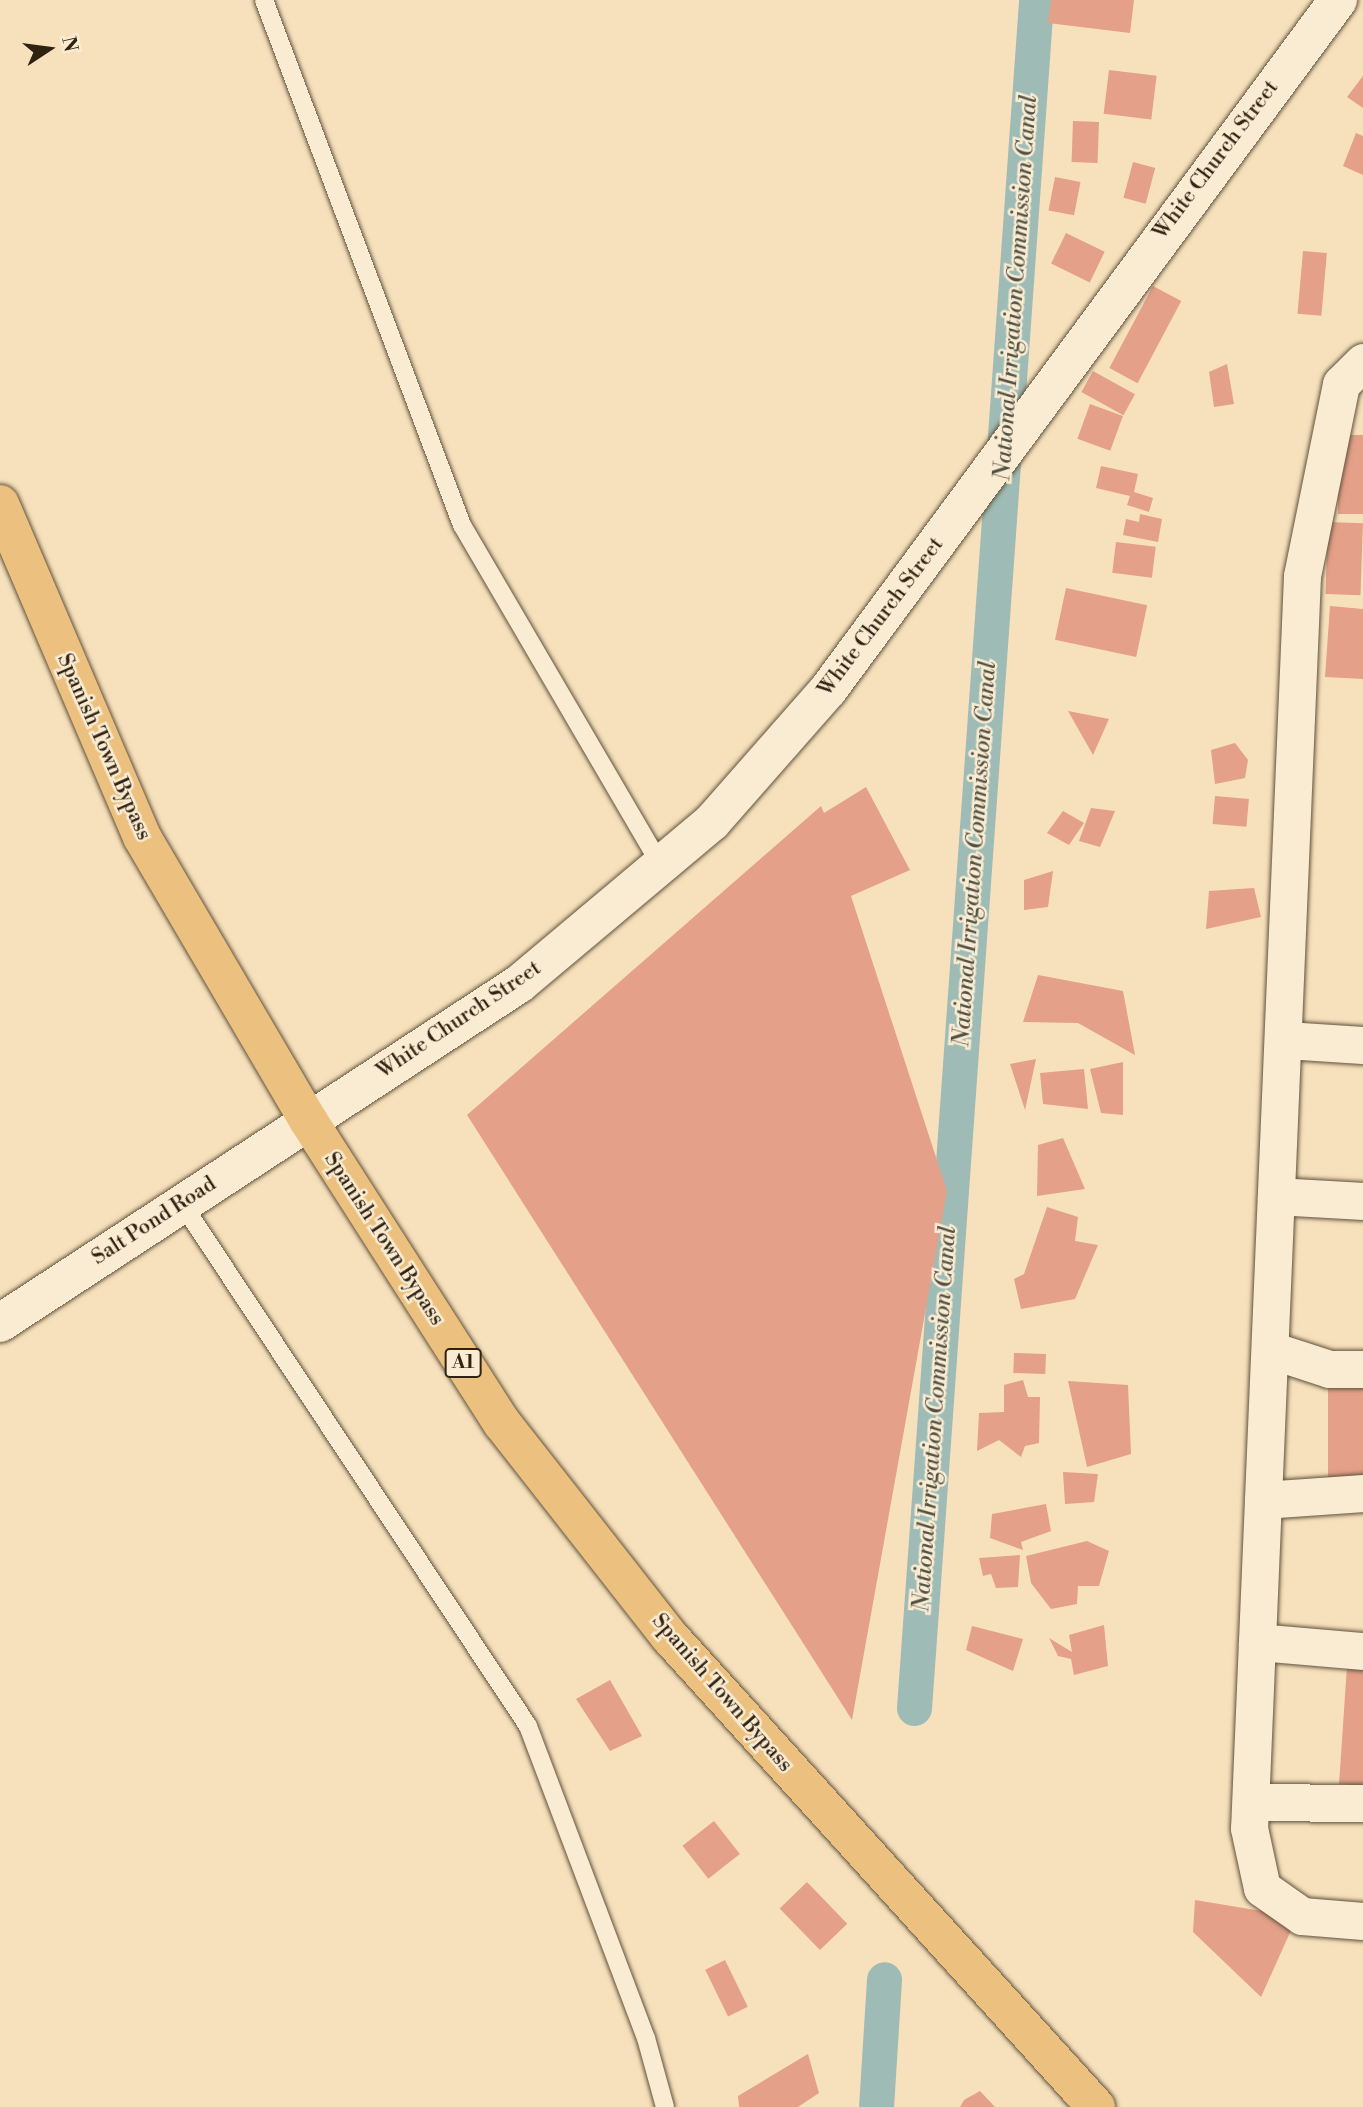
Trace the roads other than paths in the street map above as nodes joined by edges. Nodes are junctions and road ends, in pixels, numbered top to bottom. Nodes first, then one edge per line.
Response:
1 (264, 0) edge
2 (1338, 0) edge
3 (1363, 362) edge
4 (0, 504) edge
5 (661, 865) junction
6 (1285, 1040) junction
7 (1363, 1045) edge
8 (308, 1120) junction
9 (1276, 1196) junction
10 (1363, 1201) edge
11 (181, 1202) junction
12 (0, 1323) edge
13 (1271, 1350) junction
14 (1363, 1369) edge
15 (1363, 1493) edge
16 (1263, 1500) junction
17 (1258, 1642) junction
18 (1363, 1651) edge
19 (1251, 1802) junction
20 (1363, 1803) edge
21 (1363, 1921) edge
22 (665, 2107) edge
23 (1096, 2107) edge

1 - 5 lane
2 - 5 street, White Church Street
3 - 6 street
4 - 8 main road, Spanish Town Bypass / A1
5 - 8 street, White Church Street
6 - 7 street
6 - 9 street
8 - 11 street, Salt Pond Road
8 - 23 main road, Spanish Town Bypass / A1
9 - 10 street
9 - 13 street
11 - 12 street, Salt Pond Road
11 - 22 lane
13 - 14 street
13 - 16 street
15 - 16 street
16 - 17 street
17 - 18 street
17 - 19 street
19 - 20 street
19 - 21 street

